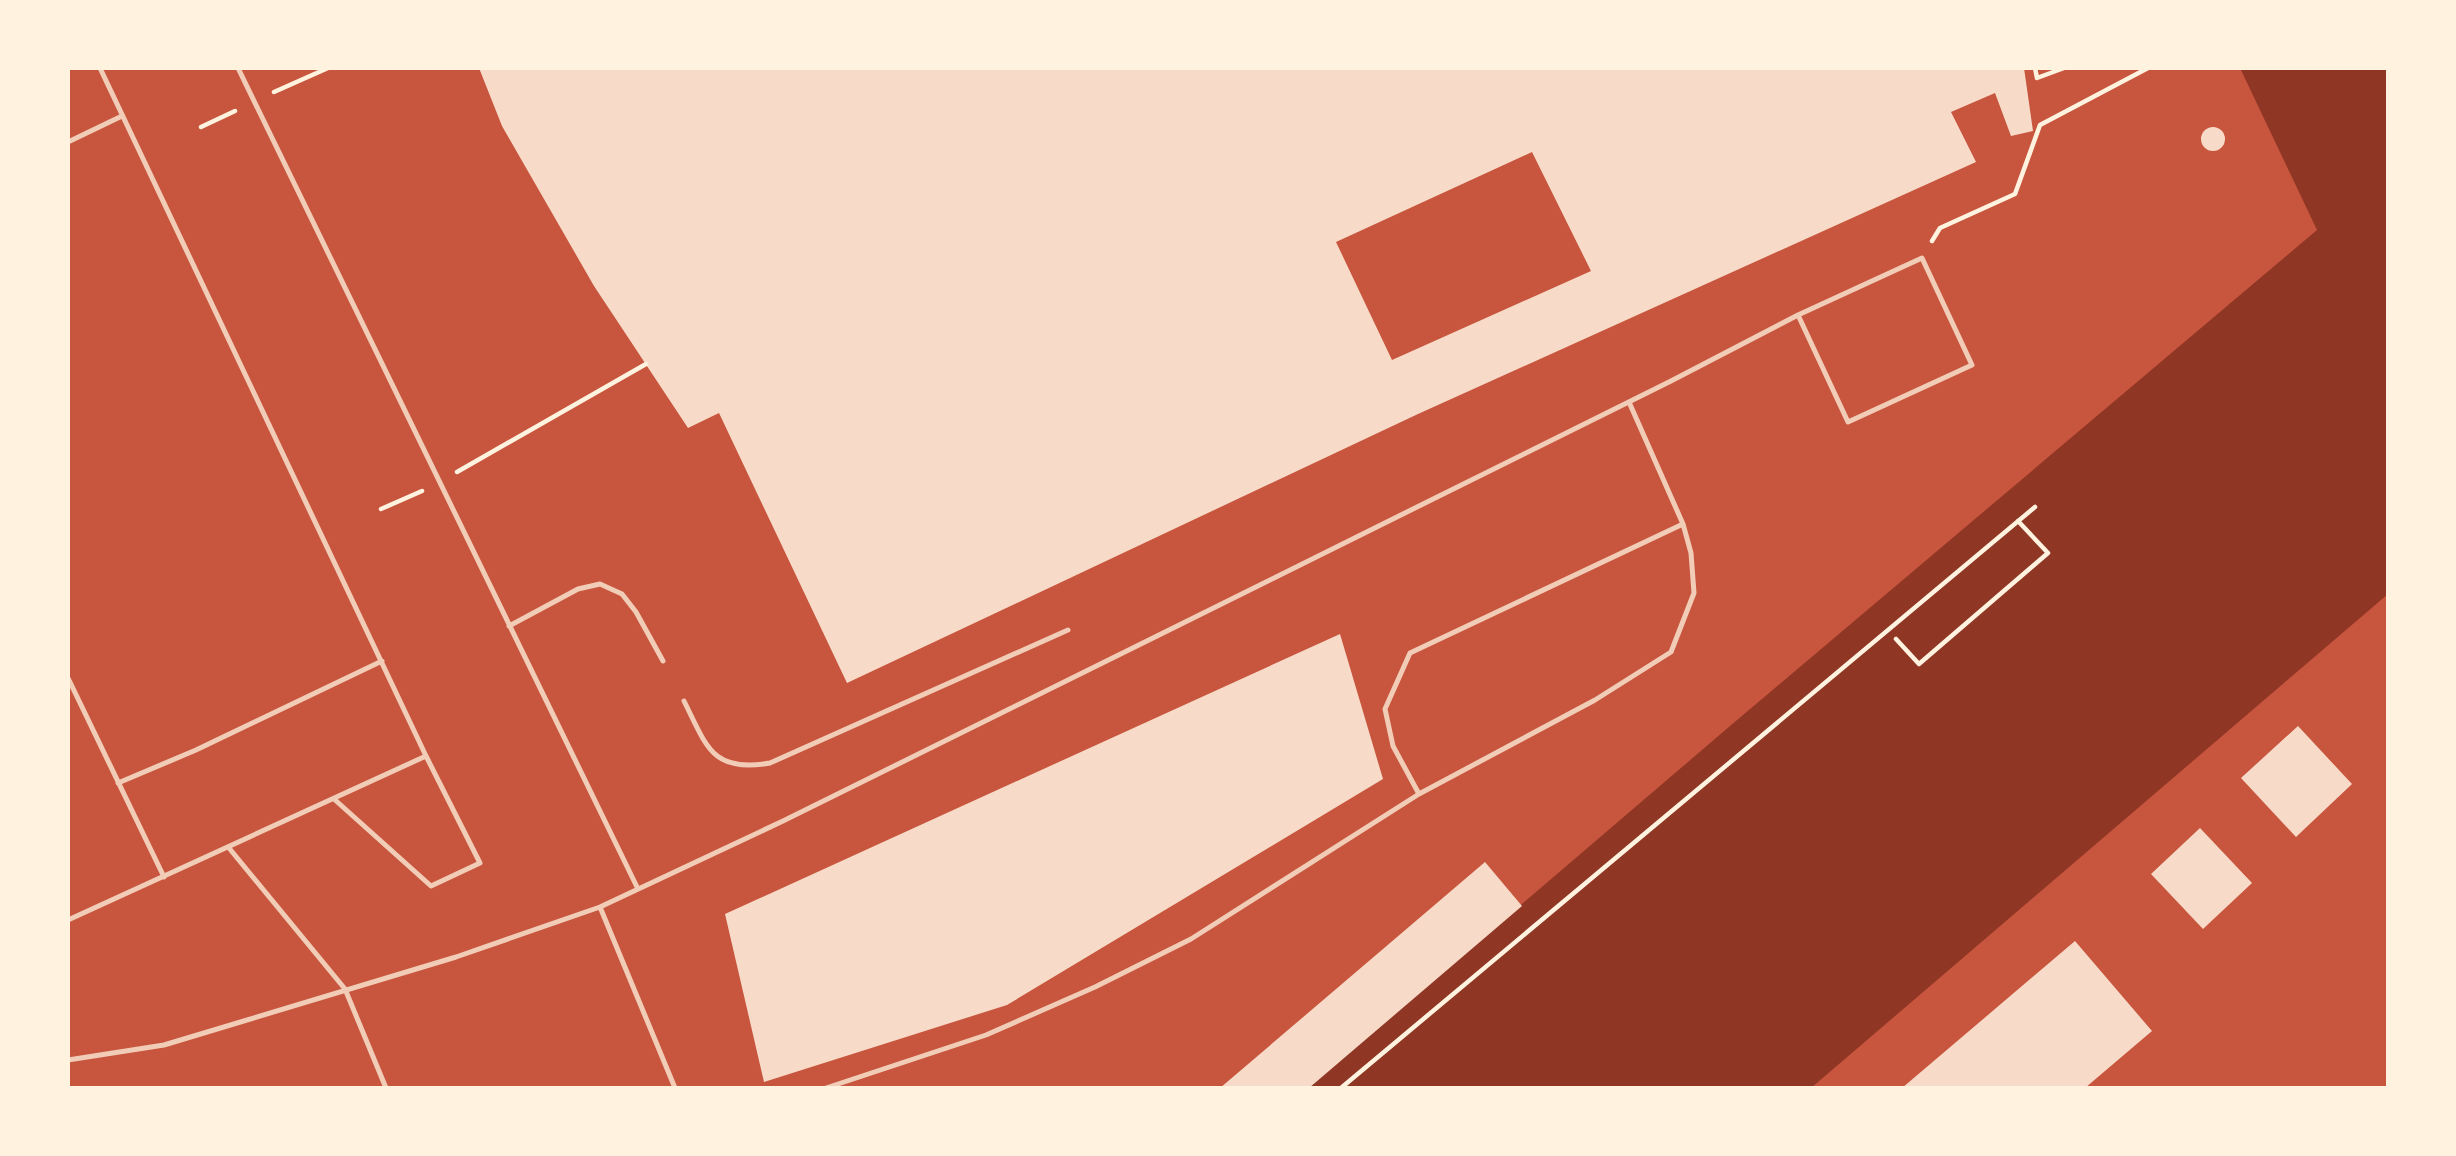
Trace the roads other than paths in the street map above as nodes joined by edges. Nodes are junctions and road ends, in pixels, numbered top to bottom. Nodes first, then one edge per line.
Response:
1 (100, 68) edge
2 (238, 68) edge
3 (122, 116) junction
4 (68, 142) edge
5 (1798, 315) junction
6 (1629, 402) junction
7 (1683, 524) junction
8 (509, 626) junction
9 (1068, 630) dead end
10 (382, 661) junction
11 (663, 661) dead end
12 (68, 678) edge
13 (684, 701) dead end
14 (426, 756) junction
15 (118, 783) junction
16 (1419, 794) junction
17 (334, 799) junction
18 (229, 848) junction
19 (164, 877) junction
20 (638, 888) junction
21 (600, 906) junction
22 (68, 920) edge
23 (345, 989) junction
24 (68, 1060) edge
25 (386, 1088) edge
26 (675, 1088) edge
27 (826, 1088) edge

1 - 3 lane
2 - 8 lane
3 - 4 lane
3 - 10 lane
5 - 5 lane
5 - 6 lane
6 - 7 lane
6 - 20 lane
7 - 16 lane
7 - 16 lane
8 - 11 lane
8 - 20 lane
9 - 13 lane
10 - 14 lane
10 - 15 lane
12 - 15 lane
14 - 17 lane
14 - 17 lane
15 - 19 lane
16 - 27 lane
17 - 18 lane
18 - 19 lane
18 - 23 lane
19 - 22 lane
20 - 21 lane
21 - 23 lane
21 - 26 lane
23 - 24 lane
23 - 25 lane

